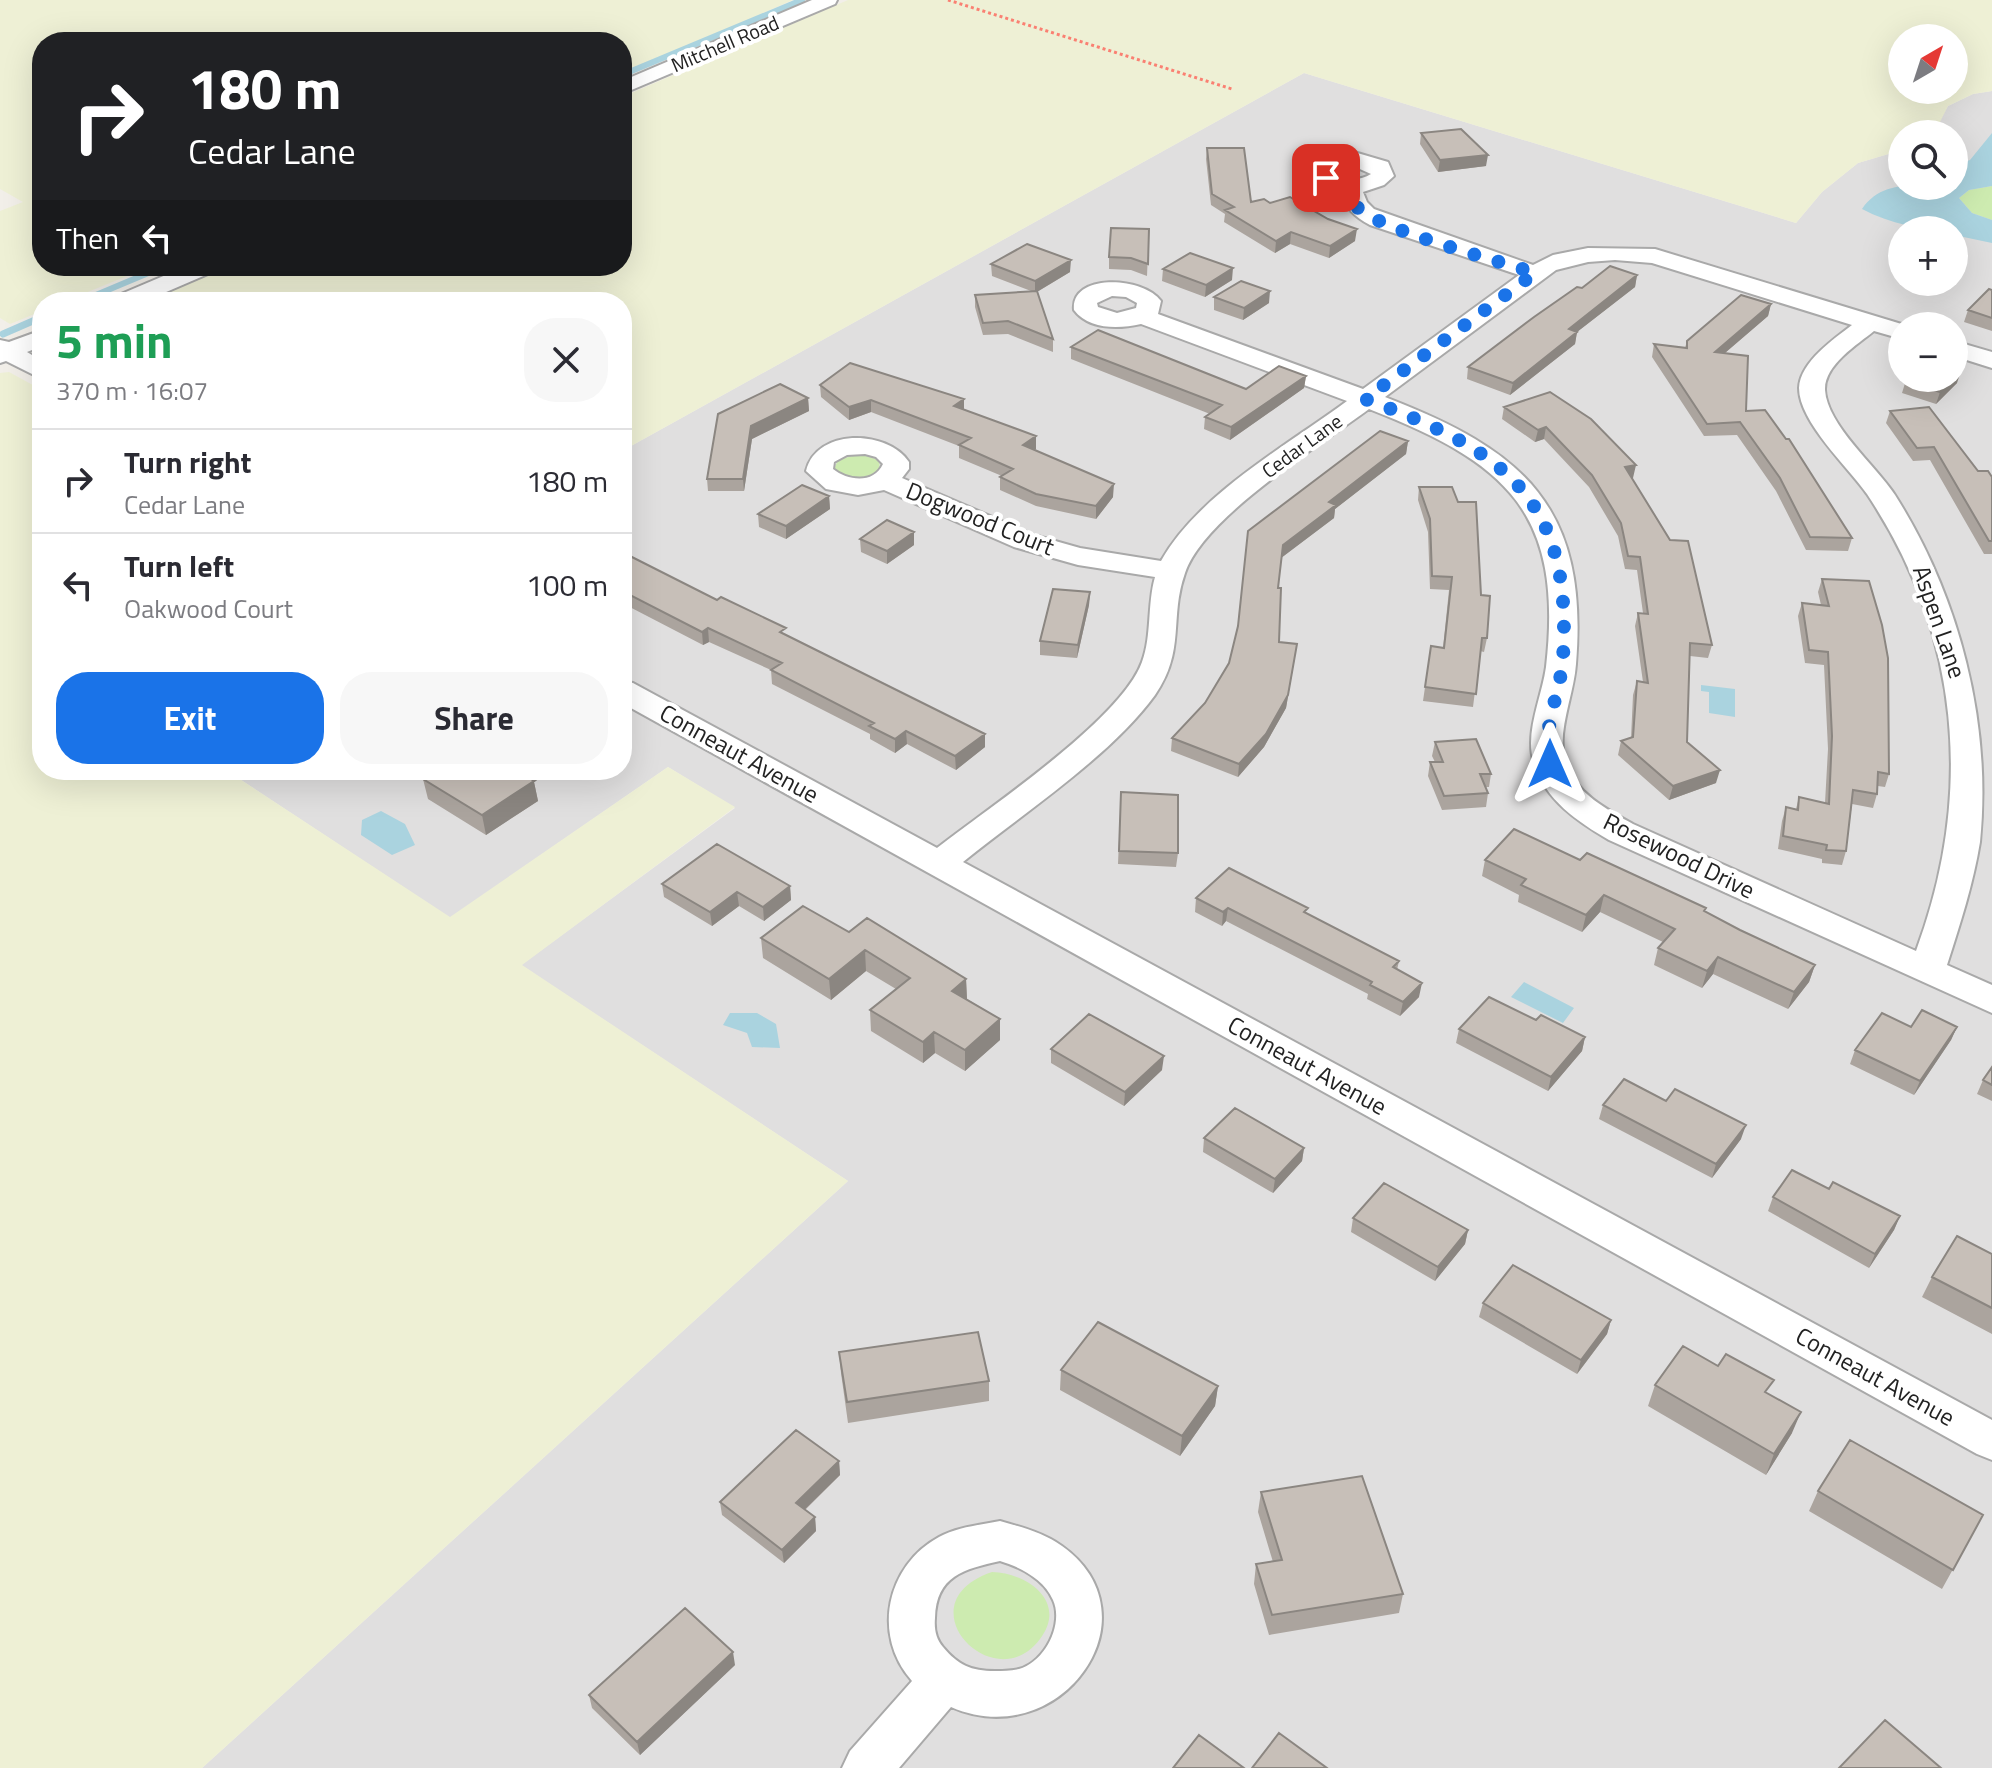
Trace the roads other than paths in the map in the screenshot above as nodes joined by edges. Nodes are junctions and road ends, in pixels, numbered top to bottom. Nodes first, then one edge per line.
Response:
1 (828, 0) edge
2 (632, 84) edge
3 (1351, 185) dead end
4 (1535, 273) junction
5 (184, 276) edge
6 (146, 292) edge
7 (1142, 316) dead end
8 (1870, 322) junction
9 (1888, 328) edge
10 (32, 341) edge
11 (3, 351) edge
12 (1968, 352) edge
13 (1992, 360) edge
14 (32, 366) edge
15 (1365, 399) junction
16 (884, 480) dead end
17 (1171, 571) junction
18 (632, 695) edge
19 (1980, 749) edge
20 (939, 864) junction
21 (1927, 971) junction
22 (1992, 1000) edge
23 (1992, 1441) edge
24 (943, 1680) dead end
25 (867, 1768) edge

1 - 2 street, Mitchell Road
3 - 4 street
4 - 8 street, Cedar Lane
4 - 15 street, Cedar Lane
5 - 6 street
7 - 15 street, Rosewood Drive
8 - 9 street, Cedar Lane
8 - 19 street, Aspen Lane
10 - 11 street
11 - 14 street
12 - 13 street
15 - 17 street, Cedar Lane
15 - 21 street, Rosewood Drive
16 - 17 street, Dogwood Court
17 - 20 street, Cedar Lane
18 - 20 street, Conneaut Avenue
19 - 21 street, Aspen Lane
20 - 23 street, Conneaut Avenue
21 - 22 street, Rosewood Drive
24 - 25 street

